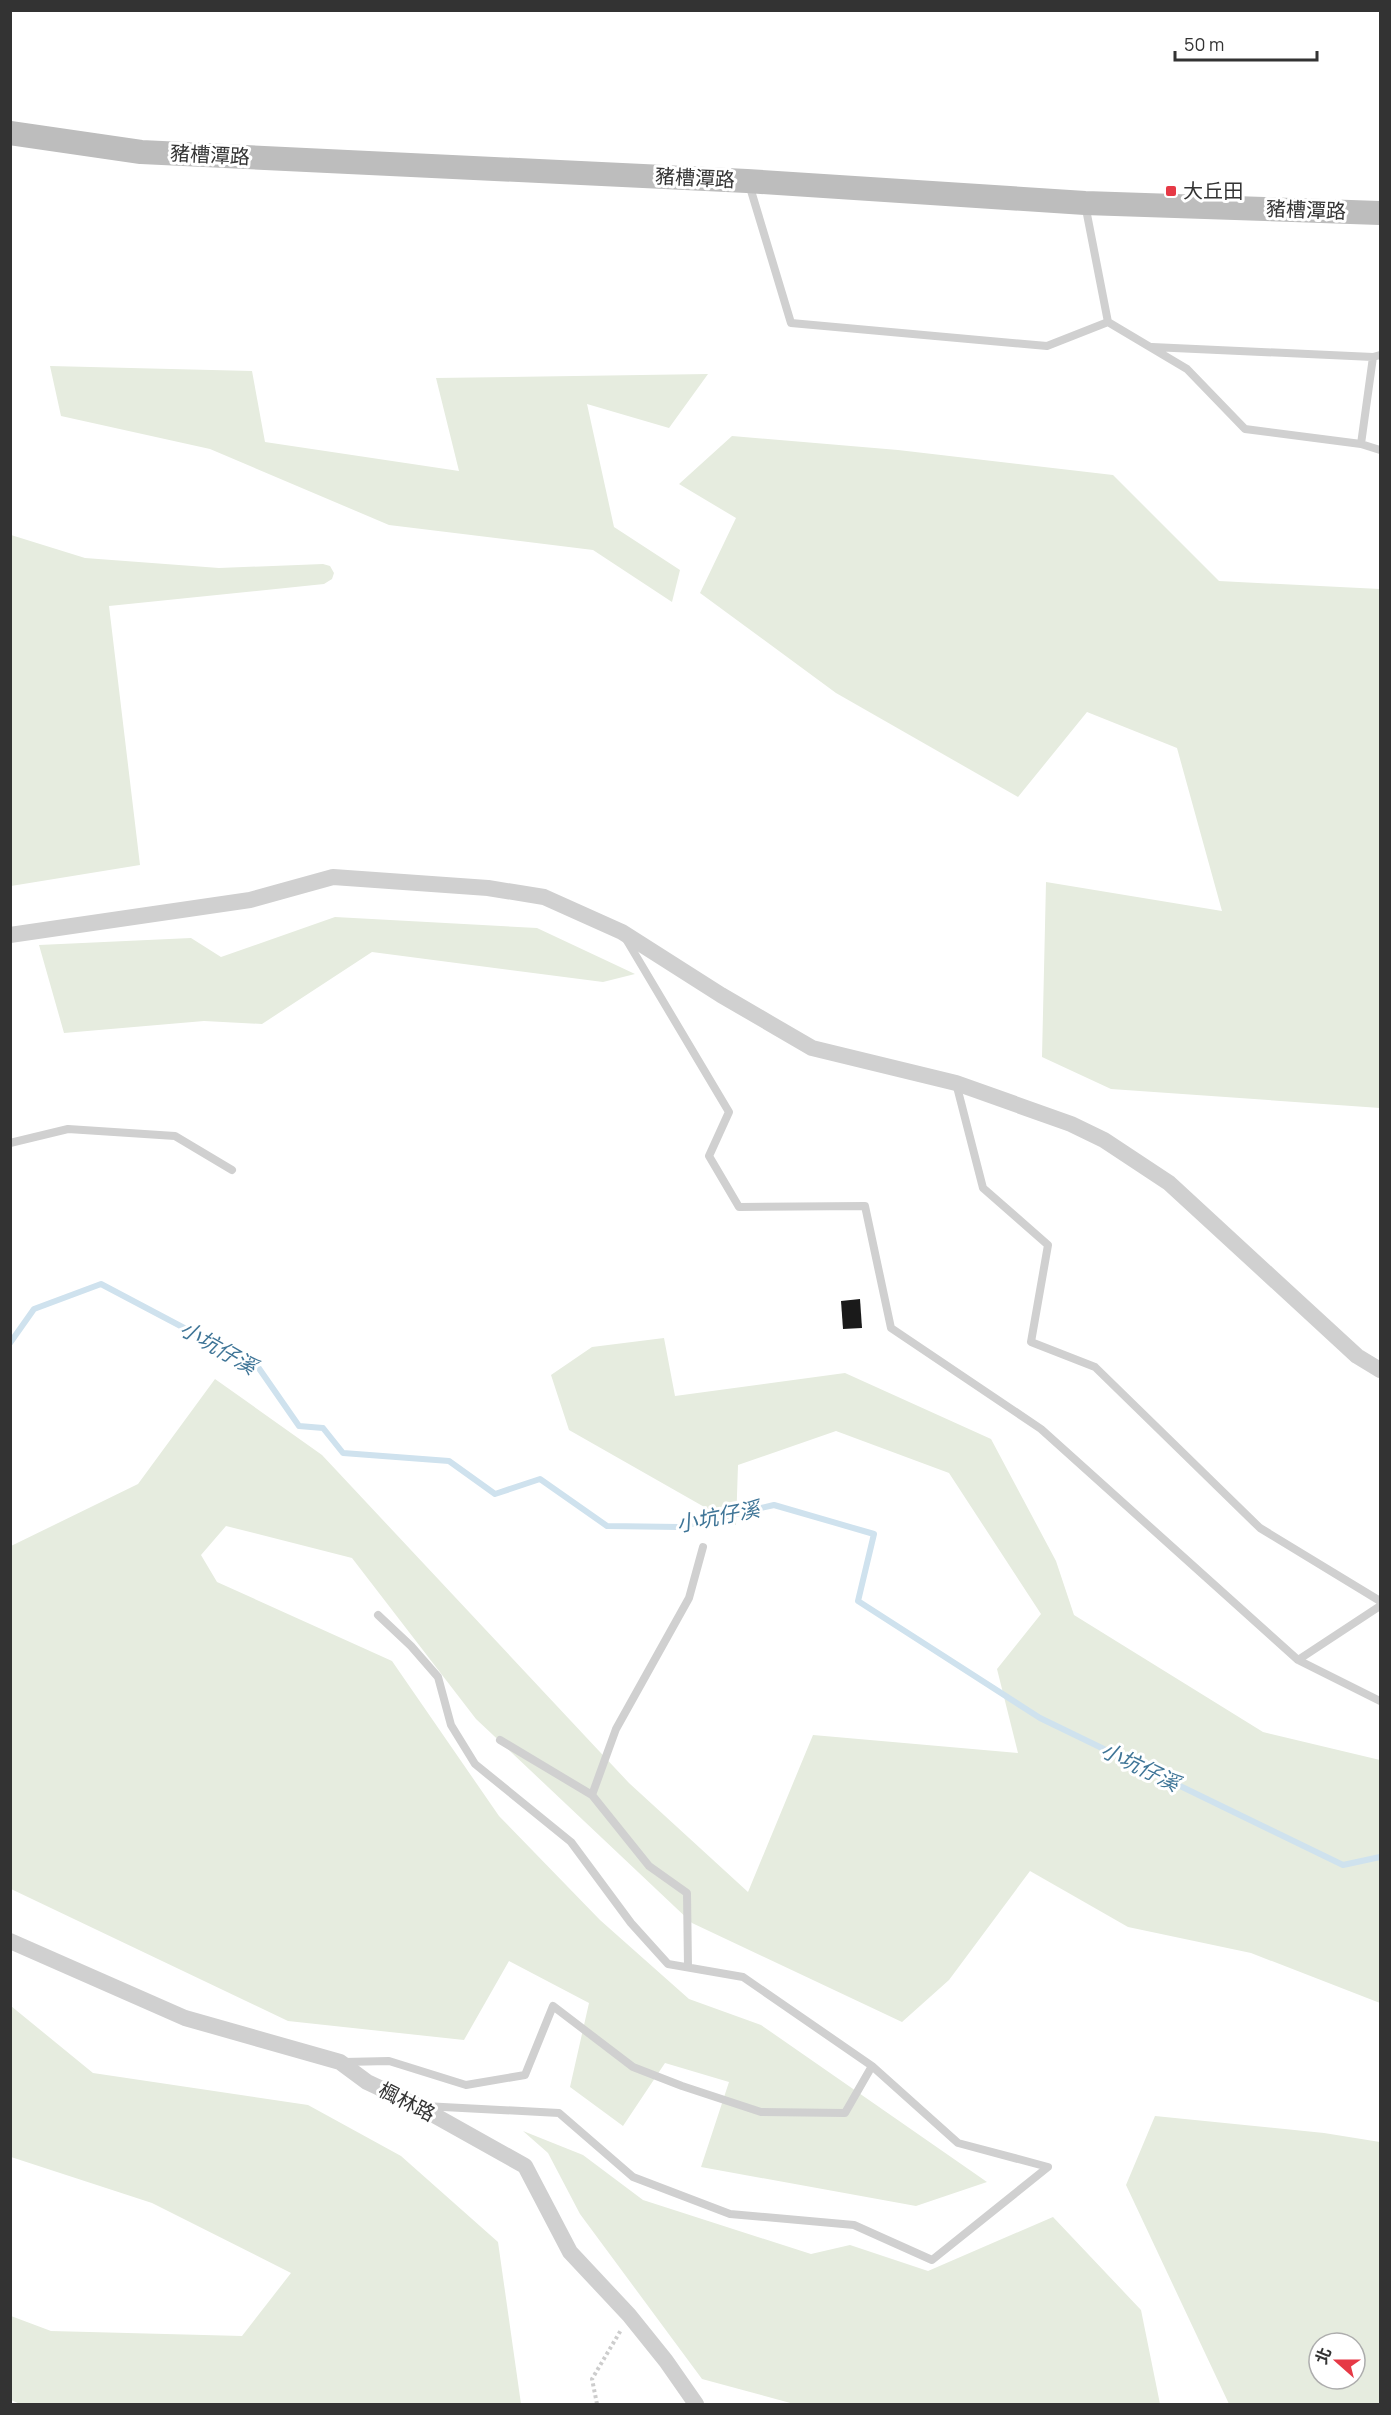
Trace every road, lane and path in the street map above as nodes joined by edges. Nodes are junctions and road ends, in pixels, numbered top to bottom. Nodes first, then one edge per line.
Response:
1 (10, 133) edge
2 (747, 181) junction
3 (1085, 202) junction
4 (1380, 213) edge
5 (1108, 322) junction
6 (1150, 347) junction
7 (1377, 356) edge
8 (1361, 444) junction
9 (1380, 450) edge
10 (622, 932) junction
11 (10, 935) edge
12 (956, 1083) junction
13 (10, 1143) edge
14 (232, 1170) dead end
15 (1380, 1370) edge
16 (703, 1547) dead end
17 (1380, 1604) edge
18 (378, 1615) dead end
19 (1298, 1660) junction
20 (1380, 1701) edge
21 (500, 1740) dead end
22 (592, 1795) junction
23 (10, 1941) edge
24 (688, 1967) junction
25 (340, 2062) junction
26 (872, 2066) junction
27 (416, 2105) junction
28 (629, 2315) junction
29 (597, 2404) edge
30 (696, 2404) edge

1 - 2 street, 豬槽潭路
2 - 3 street, 豬槽潭路
2 - 5 lane
3 - 4 street, 豬槽潭路
3 - 5 lane
5 - 6 lane
6 - 7 lane
6 - 8 lane
7 - 8 lane
8 - 9 lane
10 - 11 street
10 - 12 street
10 - 19 lane
12 - 15 street
12 - 17 lane
13 - 14 lane
16 - 22 lane
17 - 19 lane
18 - 24 lane
19 - 20 lane
21 - 22 lane
22 - 24 lane
23 - 25 street, 楓林路
24 - 26 lane
25 - 26 lane
25 - 27 street, 楓林路
26 - 27 lane
27 - 28 street, 楓林路
28 - 29 path
28 - 30 street, 楓林路

